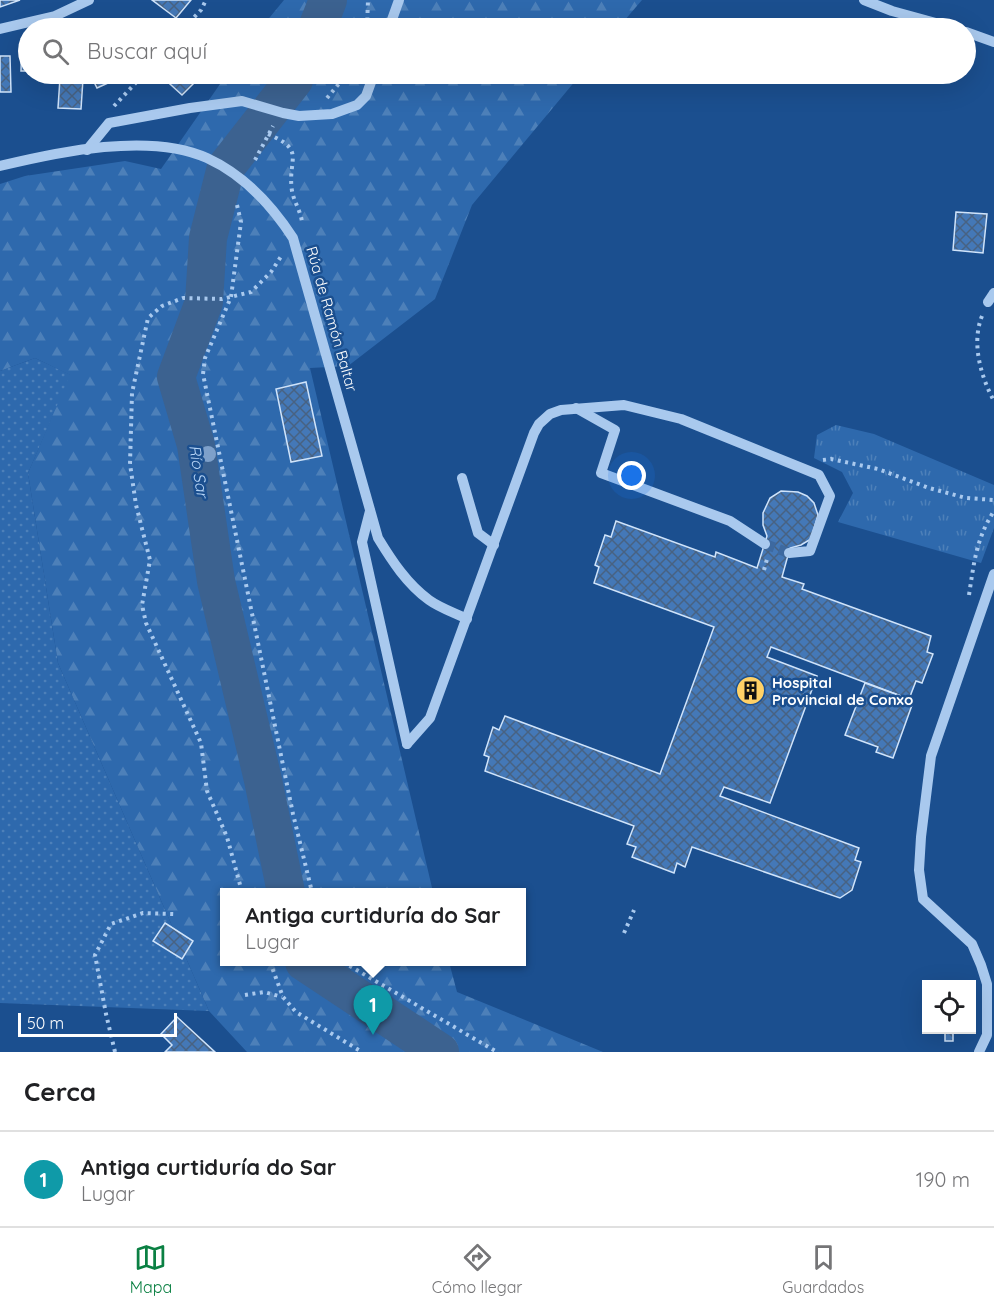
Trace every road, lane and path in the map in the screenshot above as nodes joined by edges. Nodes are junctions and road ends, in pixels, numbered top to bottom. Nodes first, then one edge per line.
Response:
1 (89, 0) edge
2 (206, 0) edge
3 (368, 0) edge
4 (399, 0) edge
5 (864, 0) edge
6 (47, 18) edge
7 (193, 18) edge
8 (367, 18) edge
9 (393, 18) edge
10 (918, 18) edge
11 (18, 25) edge
12 (0, 29) edge
13 (976, 36) edge
14 (994, 42) edge
15 (135, 84) edge
16 (339, 84) edge
17 (370, 84) edge
18 (280, 112) junction
19 (314, 115) junction
20 (109, 123) junction
21 (268, 134) junction
22 (87, 150) junction
23 (255, 160) dead end
24 (0, 166) edge
25 (237, 205) dead end
26 (293, 238) junction
27 (231, 297) junction
28 (991, 297) edge
29 (994, 402) edge
30 (576, 407) junction
31 (819, 476) junction
32 (462, 478) dead end
33 (994, 500) edge
34 (370, 510) junction
35 (994, 511) edge
36 (494, 545) junction
37 (767, 550) joint
38 (789, 553) tunnel mouth
39 (764, 570) dead end
40 (994, 574) edge
41 (967, 605) dead end
42 (467, 619) junction
43 (241, 888) edge
44 (311, 888) edge
45 (634, 910) dead end
46 (174, 914) dead end
47 (624, 933) dead end
48 (271, 966) edge
49 (350, 966) edge
50 (245, 995) dead end
51 (283, 997) junction
52 (115, 1052) edge
53 (362, 1052) edge
54 (497, 1052) edge
55 (979, 1052) edge

1 - 6 street
2 - 7 path
3 - 8 path
4 - 9 street
5 - 10 street
11 - 12 street
13 - 14 street
15 - 20 path
16 - 19 path
17 - 19 street
18 - 19 street
18 - 20 street
18 - 21 path
20 - 22 street
21 - 23 path
21 - 26 path
22 - 24 street, Rúa de Ramón Baltar
22 - 26 street, Rúa de Ramón Baltar
25 - 27 path
26 - 27 path
26 - 34 street, Rúa de Ramón Baltar
27 - 43 path
27 - 44 path
28 - 29 path
30 - 31 street
30 - 36 street
30 - 37 street
31 - 33 path
31 - 38 street
32 - 36 street
34 - 42 street, Rúa de Ramón Baltar
34 - 42 street
35 - 41 path
36 - 42 street
37 - 39 path
40 - 55 street
45 - 47 path
46 - 52 path
48 - 51 path
49 - 54 path
50 - 51 path
51 - 53 path

